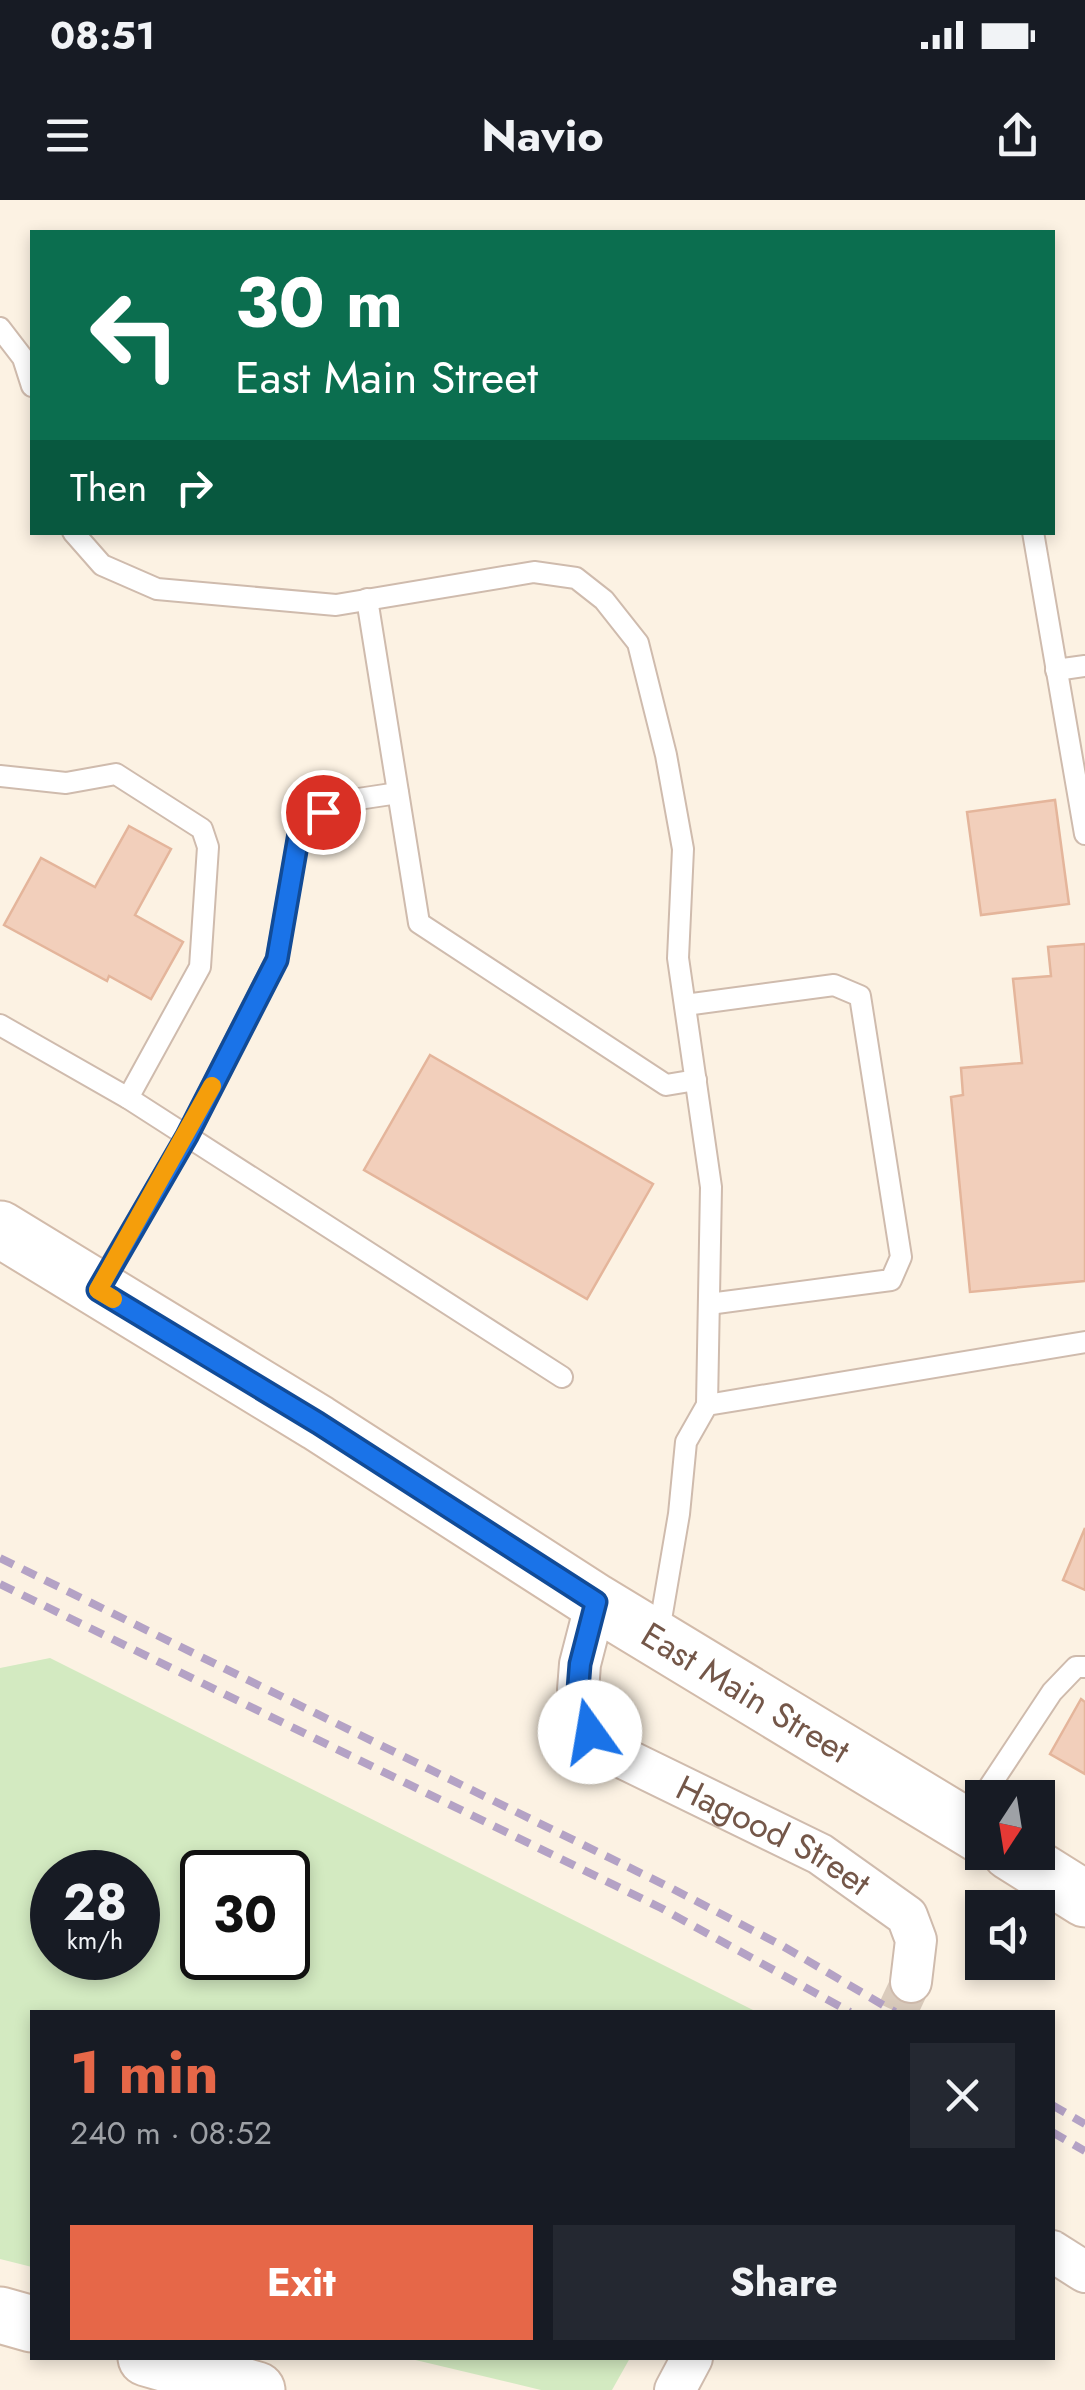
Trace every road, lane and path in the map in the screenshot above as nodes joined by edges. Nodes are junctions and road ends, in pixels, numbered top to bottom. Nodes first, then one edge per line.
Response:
1 (0, 328) edge
2 (30, 379) edge
3 (77, 535) edge
4 (1034, 535) edge
5 (367, 599) junction
6 (1085, 666) edge
7 (1056, 670) junction
8 (0, 776) edge
9 (398, 793) junction
10 (1085, 834) edge
11 (684, 1005) junction
12 (0, 1025) edge
13 (696, 1080) junction
14 (128, 1098) junction
15 (187, 1136) junction
16 (0, 1228) edge
17 (98, 1290) junction
18 (709, 1304) junction
19 (1085, 1342) edge
20 (562, 1377) dead end
21 (707, 1406) junction
22 (596, 1602) junction
23 (658, 1639) junction
24 (1085, 1666) edge
25 (1012, 1780) edge
26 (965, 1825) edge
27 (1038, 1870) edge
28 (1085, 1899) edge
29 (912, 1982) tunnel mouth
30 (1055, 2253) edge
31 (1085, 2272) edge
32 (0, 2314) edge
33 (30, 2323) edge
34 (153, 2360) edge
35 (691, 2360) edge
36 (256, 2390) edge
37 (675, 2390) edge

1 - 2 lane
3 - 5 lane
4 - 7 lane
5 - 9 lane
5 - 11 lane
6 - 7 lane
7 - 10 lane
8 - 14 lane
9 - 13 lane
9 - 15 lane
11 - 13 lane
11 - 18 lane
12 - 14 lane
13 - 18 lane
14 - 15 lane
15 - 17 lane
15 - 20 lane
16 - 17 main road, East Main Street
17 - 22 main road, East Main Street
18 - 21 lane
19 - 21 lane
21 - 23 lane
22 - 23 main road, East Main Street
22 - 29 street, Hagood Street
23 - 26 main road, East Main Street
24 - 25 lane
27 - 28 main road, East Main Street
30 - 31 street
32 - 33 main road
34 - 36 main road
35 - 37 street

